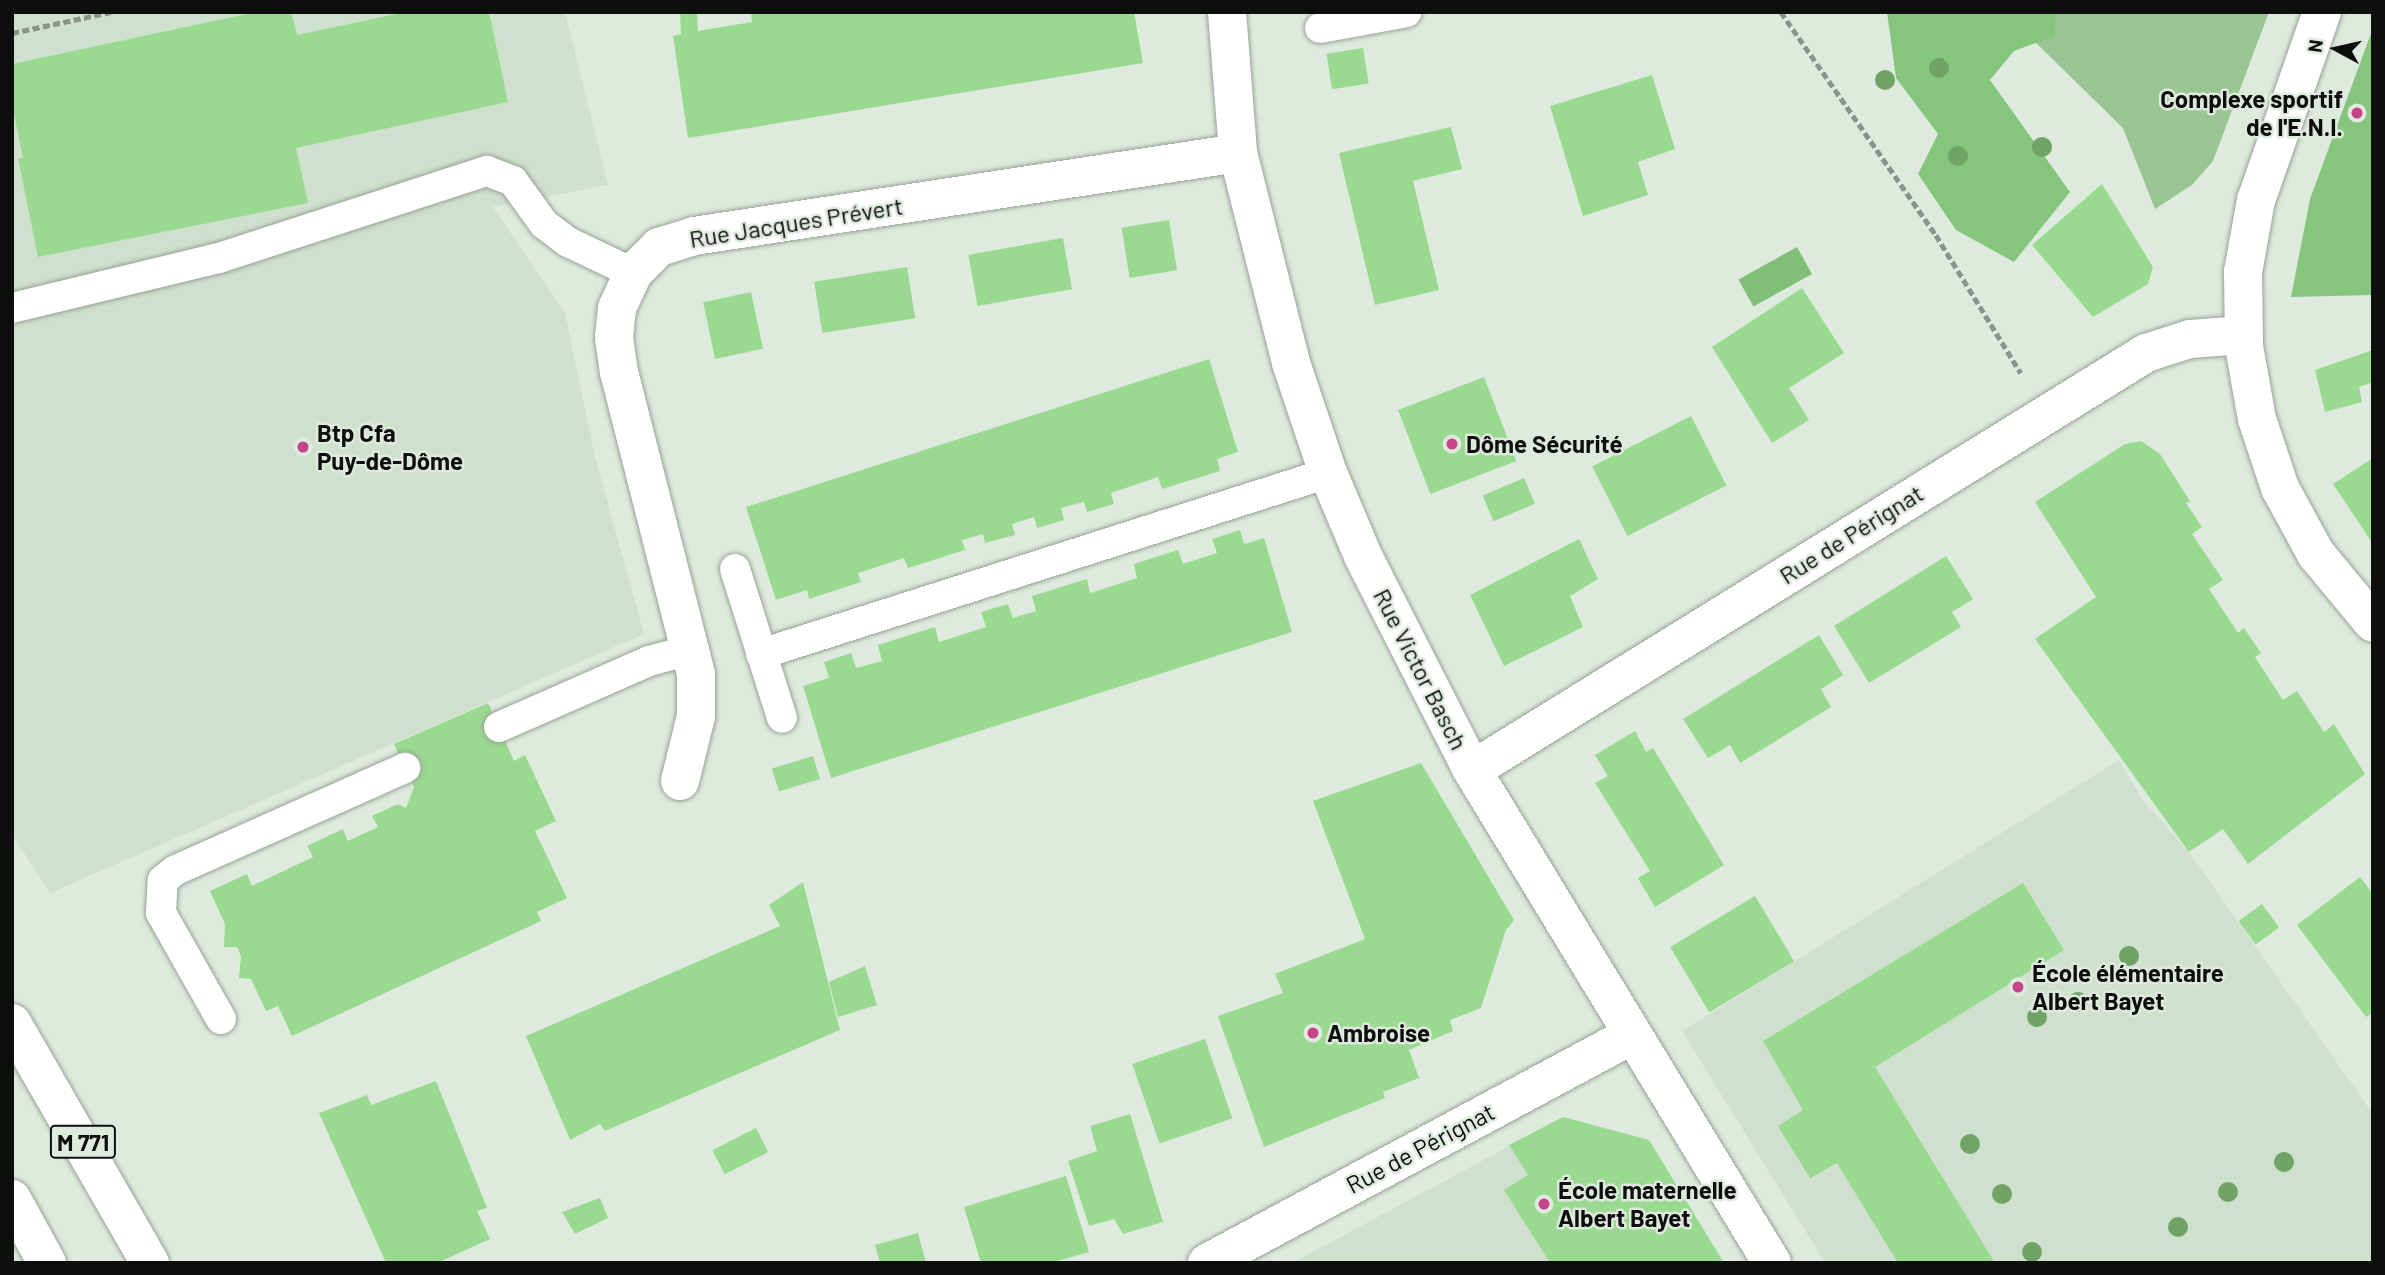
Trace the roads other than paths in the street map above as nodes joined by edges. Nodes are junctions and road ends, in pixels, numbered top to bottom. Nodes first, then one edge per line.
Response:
1 (1227, 12) edge
2 (1407, 12) edge
3 (2322, 12) edge
4 (1320, 29) dead end
5 (1238, 152) junction
6 (633, 273) junction
7 (12, 308) edge
8 (2243, 335) junction
9 (1328, 473) junction
10 (735, 569) dead end
11 (2373, 623) edge
12 (690, 650) junction
13 (761, 654) junction
14 (782, 718) dead end
15 (499, 727) dead end
16 (405, 768) dead end
17 (1472, 770) junction
18 (680, 780) dead end
19 (221, 1019) dead end
20 (12, 1023) edge
21 (1633, 1035) junction
22 (12, 1199) edge
23 (47, 1263) edge
24 (150, 1263) edge
25 (1207, 1263) edge
26 (1772, 1263) edge

1 - 5 main road, Rue Victor Basch
2 - 4 lane
3 - 8 main road
5 - 6 main road, Rue Jacques Prévert
5 - 9 main road, Rue Victor Basch
6 - 7 lane
6 - 12 main road, Rue Jacques Prévert
8 - 11 main road
8 - 17 main road, Rue de Pérignat
9 - 13 lane
9 - 17 main road, Rue Victor Basch
10 - 13 lane
12 - 15 lane
12 - 18 main road, Rue Jacques Prévert
13 - 14 lane
16 - 19 lane
17 - 21 main road, Rue Victor Basch
20 - 24 main road, M 771
21 - 25 main road, Rue de Pérignat
21 - 26 main road, Rue Victor Basch
22 - 23 main road

